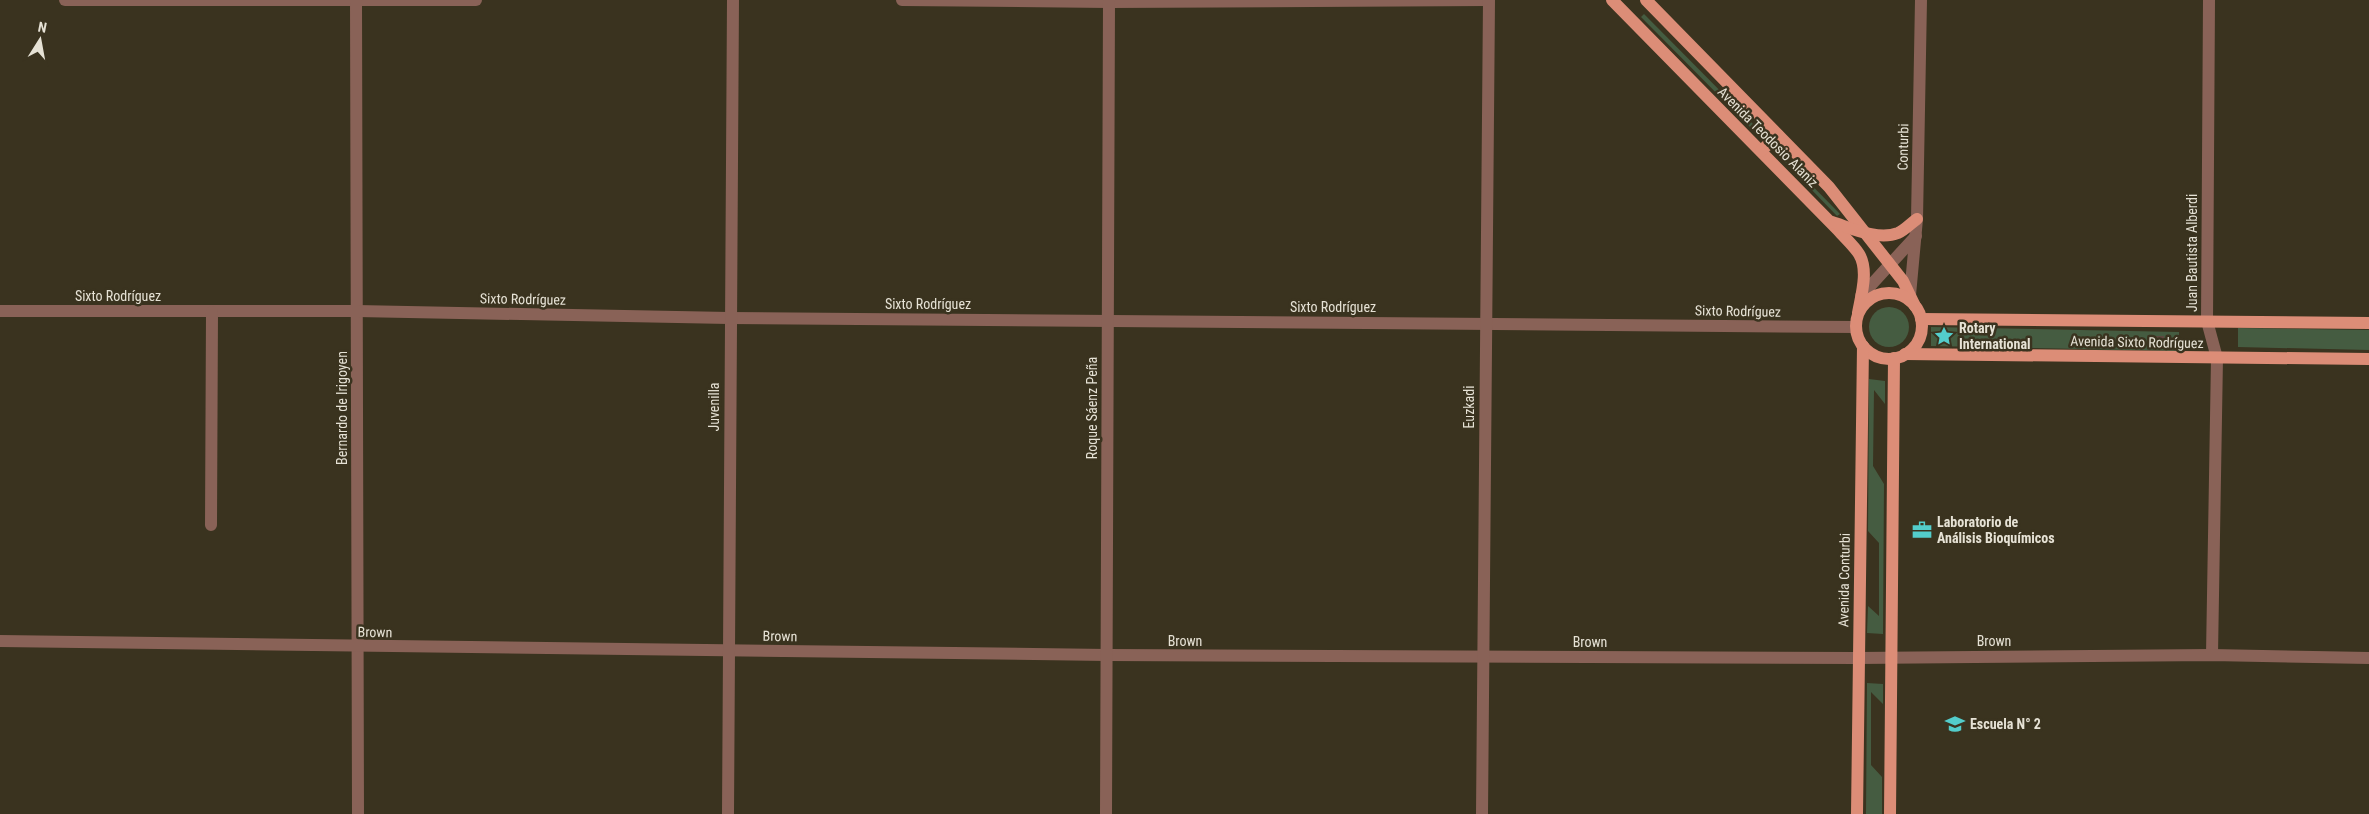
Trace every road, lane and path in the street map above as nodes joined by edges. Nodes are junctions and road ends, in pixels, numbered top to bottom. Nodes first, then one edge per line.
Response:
1 (65, 0) edge
2 (162, 0) edge
3 (476, 0) edge
4 (732, 0) edge
5 (902, 0) edge
6 (1488, 0) edge
7 (1612, 0) edge
8 (1646, 0) edge
9 (1921, 0) edge
10 (2209, 0) edge
11 (356, 1) edge
12 (1109, 2) junction
13 (1778, 135) junction
14 (1761, 151) junction
15 (1917, 219) junction
16 (1830, 221) junction
17 (1866, 232) junction
18 (1916, 236) junction
19 (1890, 264) junction
20 (1861, 296) junction
21 (1913, 300) junction
22 (0, 310) edge
23 (357, 311) junction
24 (212, 312) junction
25 (1858, 313) junction
26 (729, 318) junction
27 (1921, 319) junction
28 (1108, 320) junction
29 (2206, 321) junction
30 (1484, 323) junction
31 (2369, 323) edge
32 (1856, 327) junction
33 (1863, 346) junction
34 (1900, 356) junction
35 (2217, 358) junction
36 (2369, 359) edge
37 (211, 525) dead end
38 (0, 641) edge
39 (358, 646) junction
40 (728, 651) junction
41 (1107, 655) junction
42 (2212, 655) junction
43 (1892, 656) junction
44 (1482, 657) junction
45 (1857, 658) junction
46 (2369, 658) edge
47 (358, 814) edge
48 (728, 814) edge
49 (1106, 814) edge
50 (1482, 814) edge
51 (1857, 814) edge
52 (1890, 814) edge

1 - 2 street
2 - 11 street
3 - 11 street
4 - 26 street, Juvenilla
5 - 12 street
6 - 12 street
6 - 30 street, Euzkadi
7 - 14 main road, Avenida Teodosio Alaniz
8 - 13 main road, Avenida Teodosio Alaniz
9 - 15 street, Conturbi
10 - 29 street, Juan Bautista Alberdi
11 - 23 street, Bernardo de Irigoyen
12 - 28 street, Roque Sáenz Peña
13 - 14 main road
13 - 17 main road, Avenida Teodosio Alaniz
14 - 16 main road, Avenida Teodosio Alaniz
15 - 17 main road
15 - 18 street, Conturbi
16 - 17 main road
16 - 20 main road, Avenida Teodosio Alaniz
17 - 19 main road, Avenida Teodosio Alaniz
18 - 19 street
18 - 21 street, Conturbi
19 - 20 street
19 - 21 main road, Avenida Teodosio Alaniz
20 - 25 main road, Avenida Teodosio Alaniz
21 - 25 main road
21 - 27 main road
22 - 24 street, Sixto Rodríguez
23 - 24 street, Sixto Rodríguez
23 - 26 street, Sixto Rodríguez
23 - 39 street, Bernardo de Irigoyen
24 - 37 street
25 - 32 main road
26 - 28 street, Sixto Rodríguez
26 - 40 street, Juvenilla
27 - 29 main road, Avenida Sixto Rodríguez
27 - 34 main road
28 - 30 street, Sixto Rodríguez
28 - 41 street, Roque Sáenz Peña
29 - 31 main road, Avenida Sixto Rodríguez
29 - 35 street, Juan Bautista Alberdi
30 - 32 street, Sixto Rodríguez
30 - 44 street, Euzkadi
32 - 33 main road
33 - 34 main road
33 - 45 main road, Avenida Conturbi
34 - 35 main road, Avenida Sixto Rodríguez
34 - 43 main road
35 - 36 main road, Avenida Sixto Rodríguez
35 - 42 street, Juan Bautista Alberdi
38 - 39 street, Brown
39 - 40 street, Brown
39 - 47 street, Bernardo de Irigoyen
40 - 41 street, Brown
40 - 48 street, Juvenilla
41 - 44 street, Brown
41 - 49 street, Roque Sáenz Peña
42 - 43 street, Brown
42 - 46 street, Brown
43 - 45 street, Brown
43 - 52 main road
44 - 45 street, Brown
44 - 50 street, Euzkadi
45 - 51 main road, Avenida Conturbi

